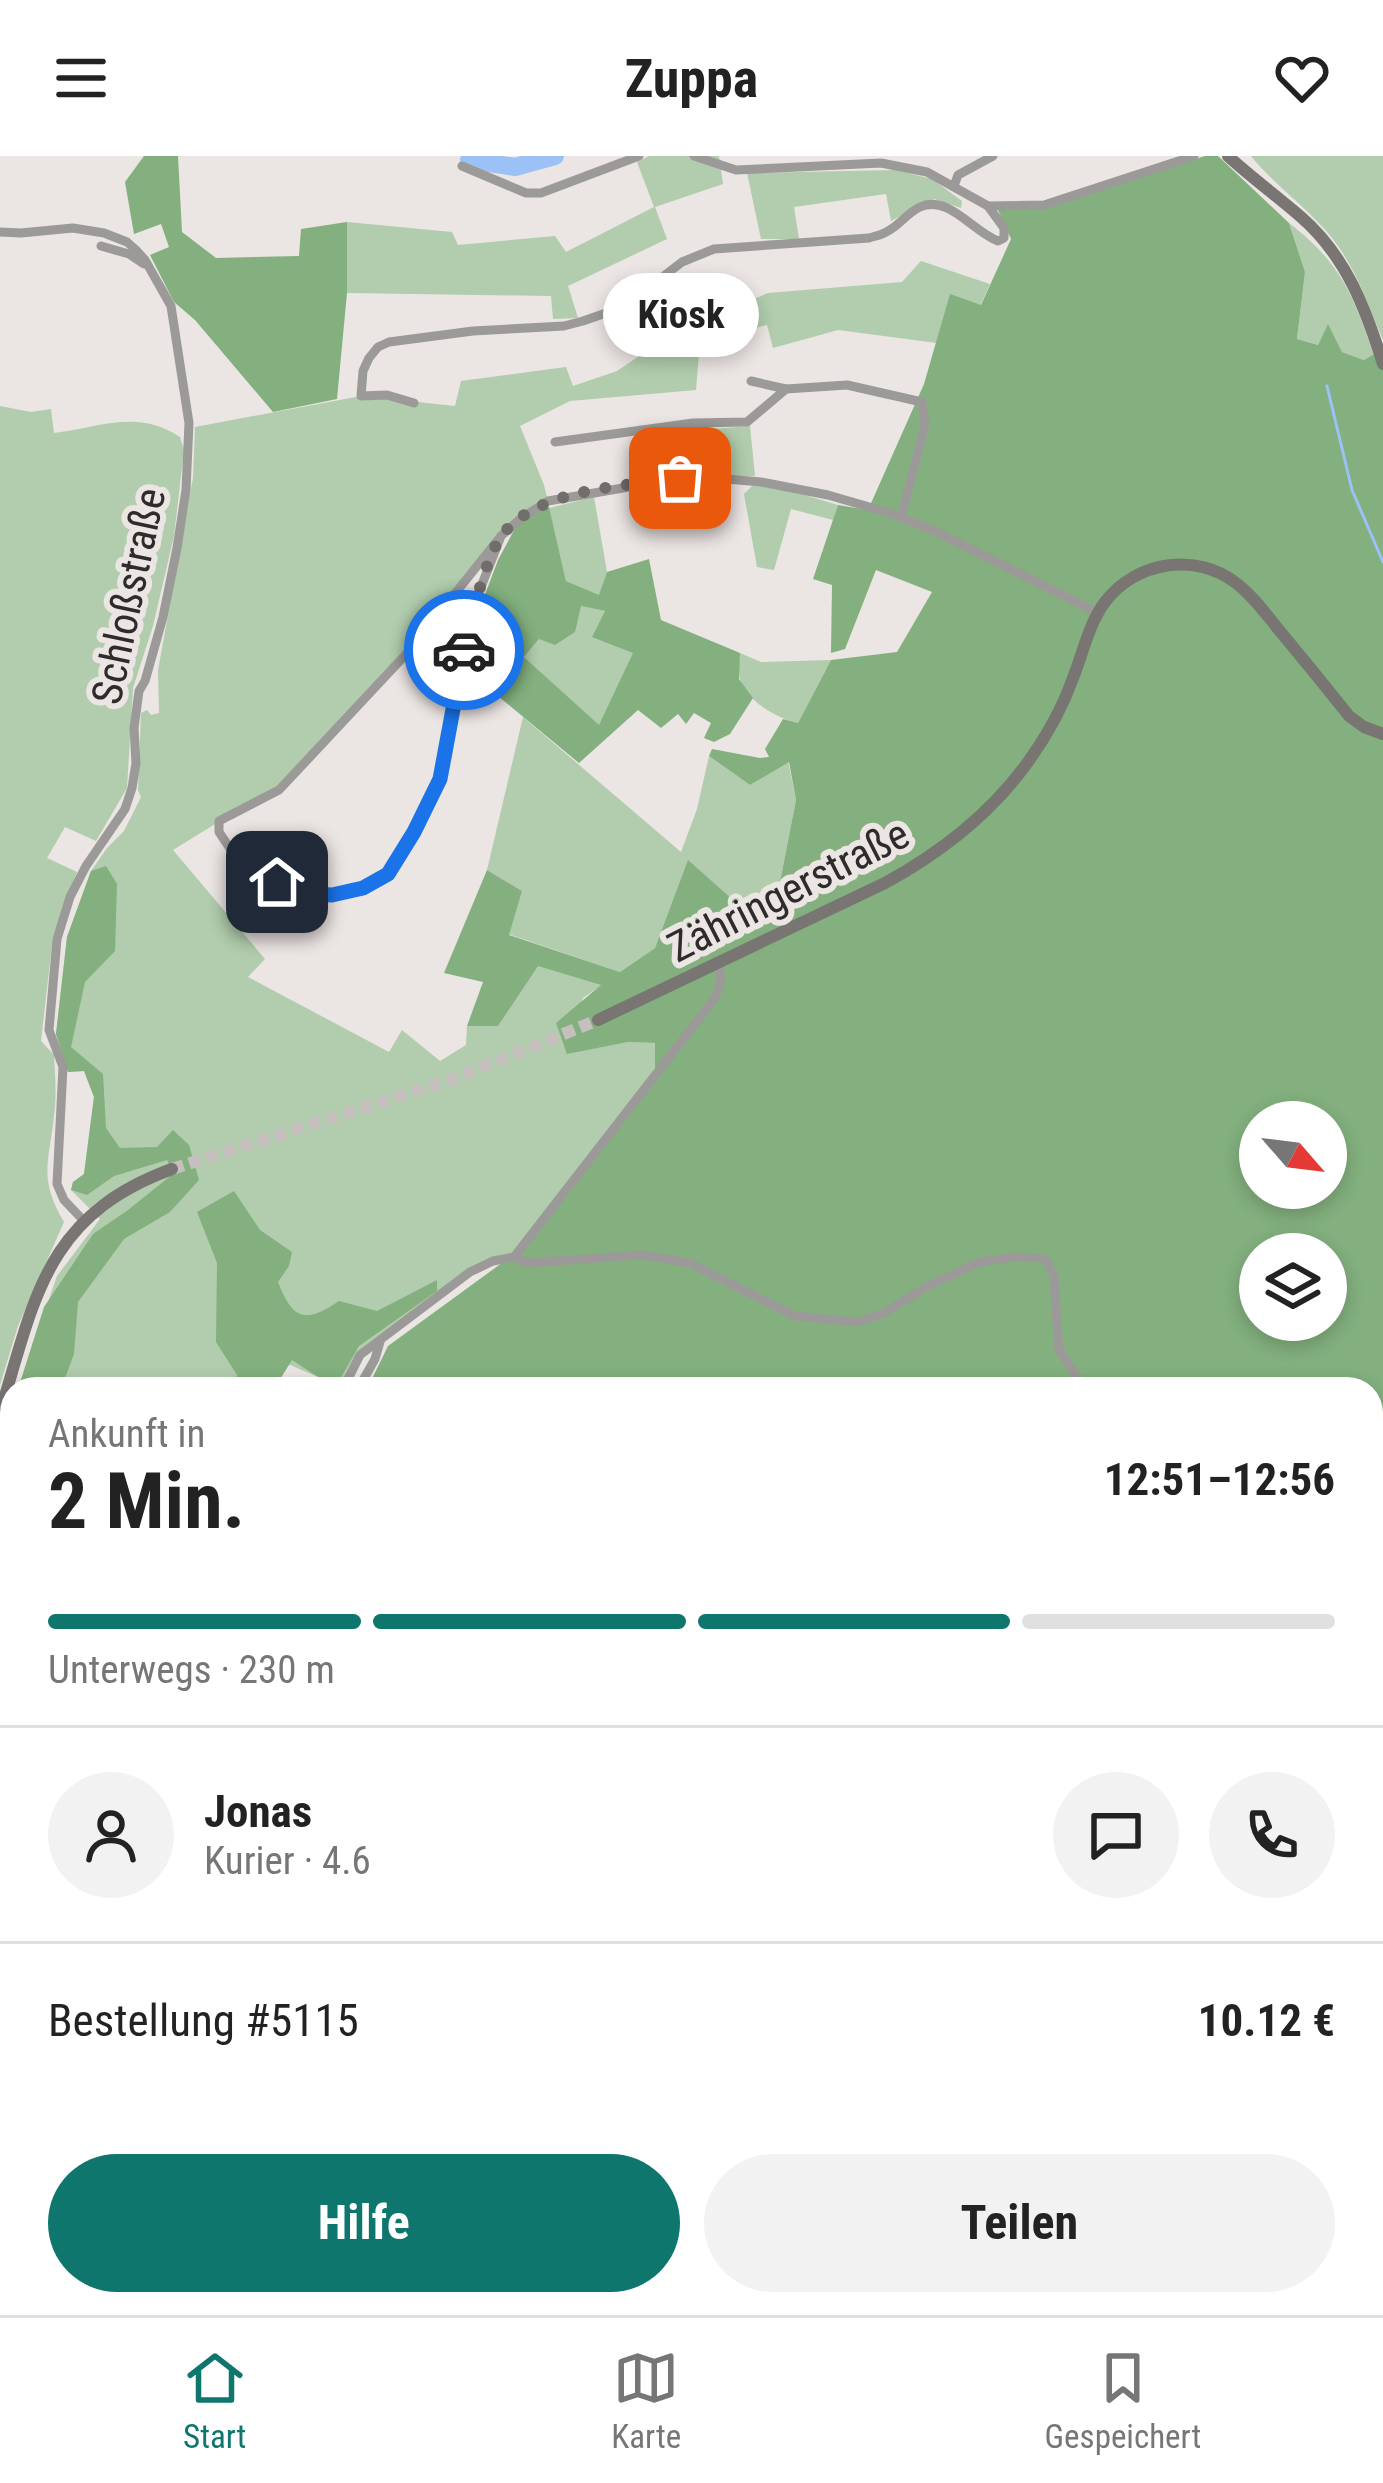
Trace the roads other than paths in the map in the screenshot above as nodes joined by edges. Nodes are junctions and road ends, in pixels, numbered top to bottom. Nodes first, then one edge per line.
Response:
1 (639, 156) edge
2 (694, 156) edge
3 (993, 156) edge
4 (1194, 156) edge
5 (1228, 156) edge
6 (462, 166) dead end
7 (954, 186) junction
8 (988, 206) junction
9 (0, 232) edge
10 (101, 246) dead end
11 (149, 267) junction
12 (1383, 364) edge
13 (751, 381) dead end
14 (786, 389) junction
15 (414, 403) dead end
16 (555, 442) dead end
17 (902, 518) junction
18 (501, 536) junction
19 (1098, 613) junction
20 (1383, 734) edge
21 (718, 964) junction
22 (598, 1020) tunnel mouth
23 (172, 1169) tunnel mouth
24 (84, 1221) junction
25 (514, 1256) junction
26 (380, 1342) junction
27 (11, 1377) edge
28 (350, 1377) edge
29 (365, 1377) edge
30 (1077, 1377) edge

1 - 6 street
2 - 7 street
3 - 7 street
4 - 8 street
5 - 12 main road
7 - 8 street
8 - 15 street
9 - 11 street, Schloßstraße
10 - 11 street
11 - 24 street, Schloßstraße
13 - 14 street
14 - 16 street
14 - 17 street
17 - 18 street
17 - 19 street
18 - 18 street
19 - 20 main road
19 - 21 main road, Zähringerstraße
21 - 22 main road, Zähringerstraße
21 - 25 street
23 - 24 main road
24 - 27 main road
25 - 26 street
25 - 30 street
26 - 28 street
26 - 29 street

